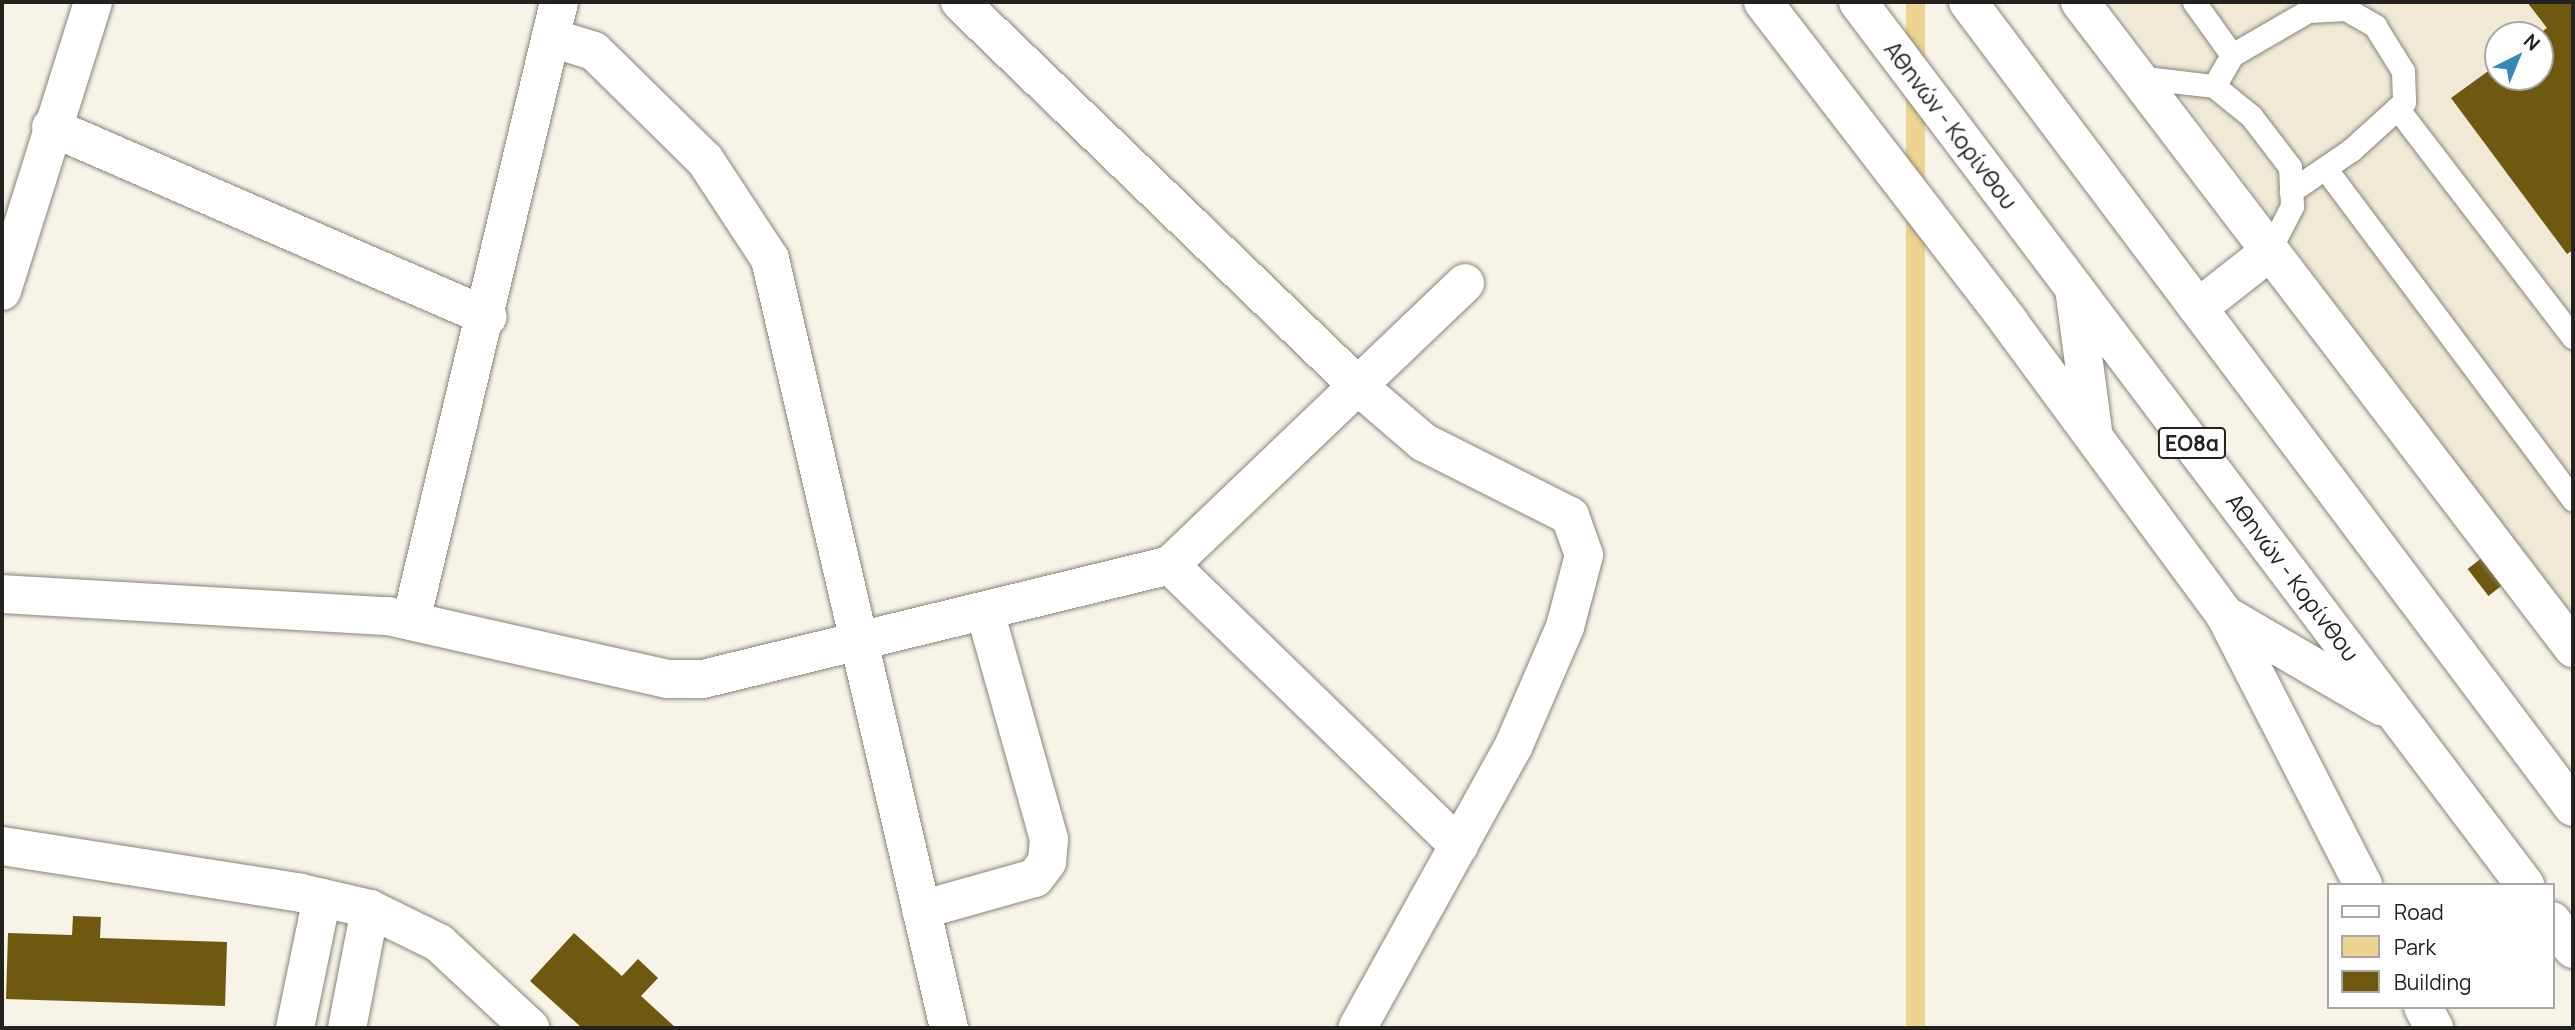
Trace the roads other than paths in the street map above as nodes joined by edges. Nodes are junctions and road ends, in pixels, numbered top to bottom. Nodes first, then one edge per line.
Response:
1 (93, 2) edge
2 (559, 2) edge
3 (960, 2) edge
4 (1763, 2) edge
5 (1858, 2) edge
6 (1968, 2) edge
7 (2080, 2) edge
8 (2194, 2) edge
9 (2306, 6) edge
10 (552, 38) junction
11 (2232, 55) junction
12 (2137, 77) junction
13 (2214, 86) junction
14 (2396, 108) junction
15 (51, 127) junction
16 (2325, 168) junction
17 (2291, 191) junction
18 (2268, 253) junction
19 (1465, 283) dead end
20 (2073, 286) junction
21 (2, 291) edge
22 (2198, 307) junction
23 (475, 312) junction
24 (2573, 337) edge
25 (1358, 386) junction
26 (2094, 437) junction
27 (2573, 499) edge
28 (1170, 565) junction
29 (2, 594) edge
30 (985, 611) junction
31 (2225, 615) junction
32 (400, 619) junction
33 (857, 639) junction
34 (2573, 648) edge
35 (2397, 715) junction
36 (2573, 807) edge
37 (2, 846) edge
38 (1459, 846) junction
39 (2362, 883) edge
40 (2523, 883) edge
41 (322, 898) junction
42 (370, 909) junction
43 (921, 910) junction
44 (2554, 924) edge
45 (2573, 949) edge
46 (2424, 1009) edge
47 (296, 1028) edge
48 (347, 1028) edge
49 (530, 1028) edge
50 (949, 1028) edge
51 (1357, 1028) edge
52 (2434, 1028) edge

1 - 15 main road
2 - 10 main road
3 - 25 main road
4 - 26 main road
5 - 20 main road, Αθηνών - Κορίνθου / ΕΟ8α
6 - 22 main road
7 - 12 main road
8 - 11 lane
9 - 11 lane
9 - 14 lane
10 - 23 main road
10 - 33 main road
11 - 13 lane
12 - 13 lane
12 - 18 main road
13 - 17 lane
14 - 16 lane
14 - 24 lane
15 - 21 main road
15 - 23 main road
16 - 17 lane
16 - 27 lane
17 - 18 lane
18 - 22 main road
18 - 34 main road
19 - 25 main road
20 - 26 main road
20 - 35 main road, Αθηνών - Κορίνθου / ΕΟ8α
22 - 36 main road
23 - 32 main road
25 - 28 main road
25 - 38 main road
26 - 31 main road
28 - 30 main road
28 - 38 main road
29 - 32 main road
30 - 33 main road
30 - 43 main road
31 - 35 main road
31 - 39 main road
32 - 33 main road
33 - 43 main road
35 - 40 main road, Αθηνών - Κορίνθου / ΕΟ8α
37 - 41 main road
38 - 51 main road
41 - 42 main road
41 - 47 main road
42 - 48 main road
42 - 49 main road
43 - 50 main road
44 - 45 main road
46 - 52 main road

